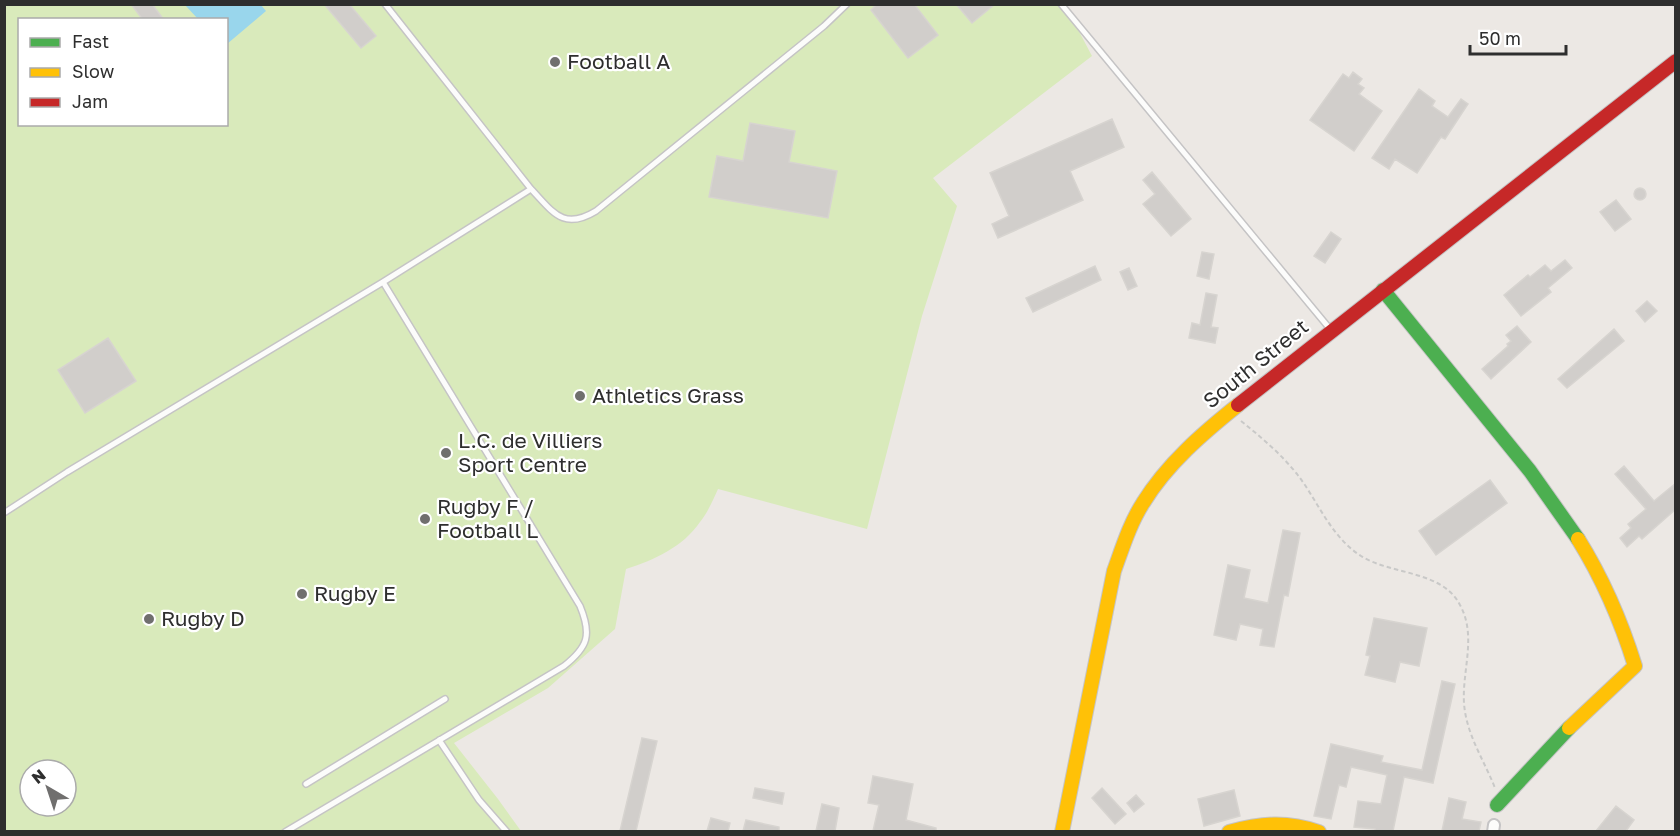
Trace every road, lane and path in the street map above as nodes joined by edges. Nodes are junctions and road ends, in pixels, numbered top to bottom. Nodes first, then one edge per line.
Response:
1 (385, 4) edge
2 (847, 4) edge
3 (1062, 4) edge
4 (1676, 61) edge
5 (531, 189) junction
6 (383, 282) junction
7 (1383, 290) junction
8 (1331, 330) junction
9 (1229, 412) junction
10 (4, 513) edge
11 (445, 699) dead end
12 (439, 740) junction
13 (306, 784) dead end
14 (1497, 805) joint
15 (285, 831) edge
16 (507, 831) edge
17 (1062, 831) edge
18 (1229, 831) edge
19 (1319, 831) edge

1 - 5 lane
2 - 5 lane
3 - 8 lane
4 - 7 street, South Street
5 - 6 lane
6 - 10 lane
6 - 12 lane
7 - 8 street, South Street
7 - 14 street
8 - 9 street, South Street
9 - 14 path
9 - 17 street, South Street
11 - 13 lane
12 - 15 lane
12 - 16 lane
18 - 19 street

